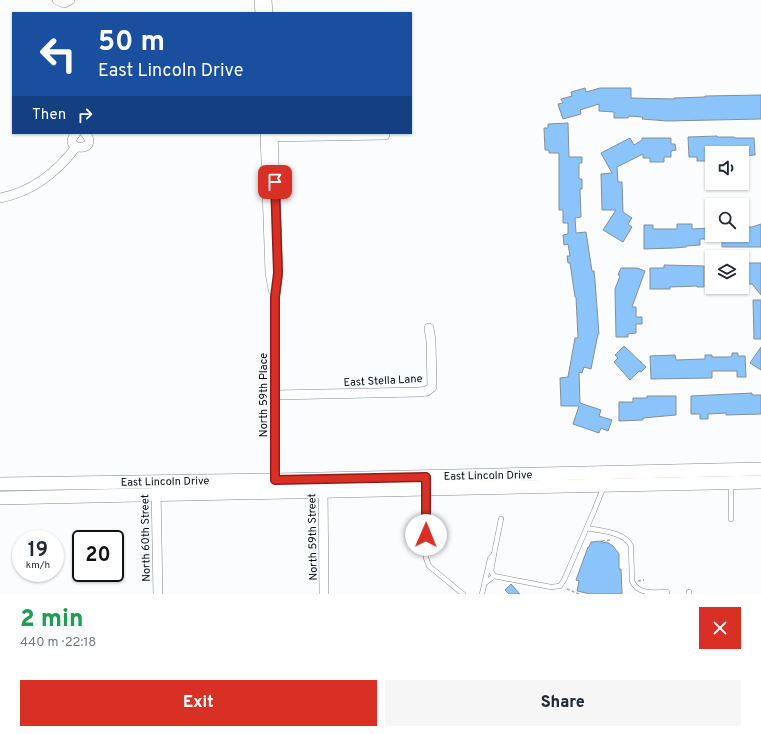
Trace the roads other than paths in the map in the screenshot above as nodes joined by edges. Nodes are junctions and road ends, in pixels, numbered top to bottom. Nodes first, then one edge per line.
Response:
1 (57, 0) edge
2 (70, 0) edge
3 (259, 0) edge
4 (267, 0) edge
5 (260, 12) edge
6 (268, 12) edge
7 (75, 134) edge
8 (86, 134) edge
9 (386, 134) edge
10 (269, 135) edge
11 (76, 147) junction
12 (0, 198) edge
13 (429, 328) dead end
14 (276, 395) junction
15 (761, 469) edge
16 (602, 473) junction
17 (761, 482) edge
18 (55, 483) junction
19 (426, 483) junction
20 (731, 483) junction
21 (0, 484) edge
22 (323, 485) junction
23 (276, 486) junction
24 (602, 486) junction
25 (156, 488) junction
26 (55, 497) junction
27 (0, 498) edge
28 (501, 519) dead end
29 (731, 519) dead end
30 (587, 528) junction
31 (494, 554) junction
32 (494, 576) junction
33 (485, 583) junction
34 (667, 592) dead end
35 (158, 594) edge
36 (324, 594) edge
37 (463, 594) edge
38 (482, 594) edge

1 - 2 street
3 - 5 street
4 - 6 street
7 - 11 street
8 - 11 street
9 - 10 street
10 - 14 street, North 59th Place
11 - 12 street
13 - 14 street, East Stella Lane
14 - 23 street, North 59th Place
15 - 16 main road, East Lincoln Drive
16 - 19 main road, East Lincoln Drive
16 - 24 lane
17 - 20 main road, East Lincoln Drive
18 - 21 main road, East Lincoln Drive
18 - 25 main road, East Lincoln Drive
18 - 26 main road
19 - 22 main road, East Lincoln Drive
19 - 24 main road, East Lincoln Drive
19 - 37 lane
20 - 24 main road, East Lincoln Drive
20 - 29 lane
22 - 23 main road, East Lincoln Drive
22 - 36 street, North 59th Street
23 - 25 main road, East Lincoln Drive
24 - 30 lane
25 - 26 main road, East Lincoln Drive
25 - 35 street, North 60th Street
26 - 27 main road, East Lincoln Drive
28 - 31 lane
30 - 32 lane
30 - 34 lane
31 - 32 lane
31 - 33 lane
32 - 33 lane
33 - 38 lane

